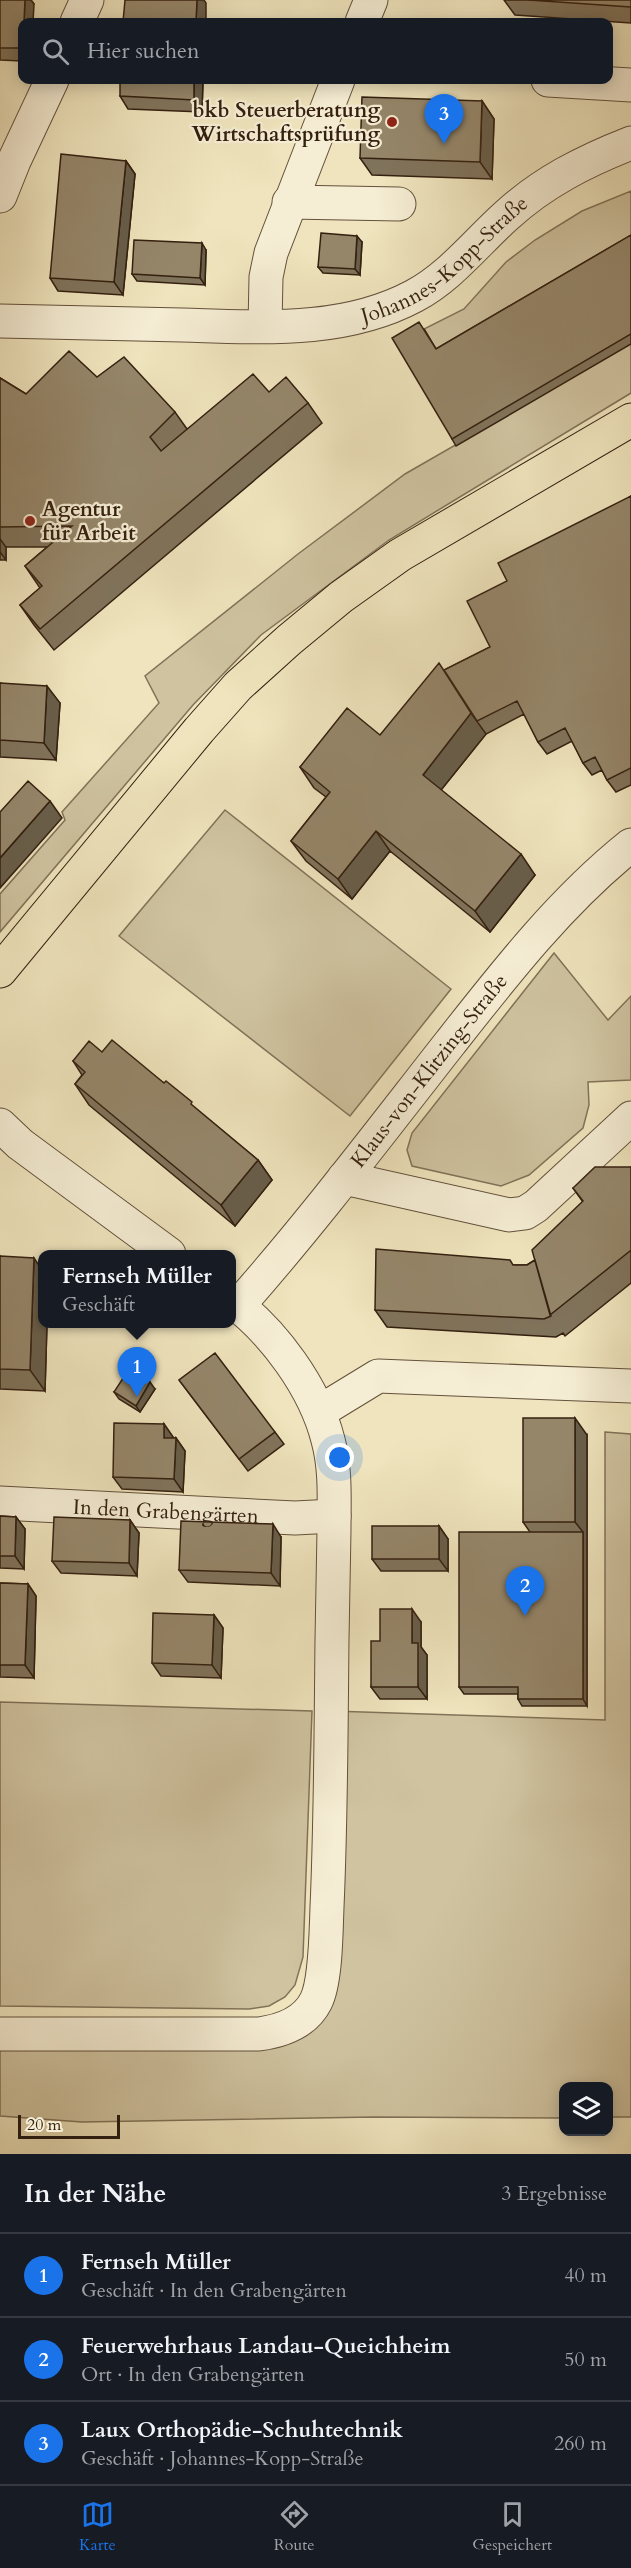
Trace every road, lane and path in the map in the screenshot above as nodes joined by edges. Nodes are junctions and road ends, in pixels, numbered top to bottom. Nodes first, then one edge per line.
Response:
1 (87, 0) edge
2 (371, 0) edge
3 (79, 18) edge
4 (364, 18) edge
5 (50, 84) edge
6 (339, 84) edge
7 (613, 84) edge
8 (631, 85) edge
9 (623, 149) edge
10 (0, 196) edge
11 (289, 202) junction
12 (399, 204) dead end
13 (0, 321) edge
14 (265, 326) junction
15 (631, 420) edge
16 (631, 845) edge
17 (0, 971) edge
18 (631, 1118) edge
19 (7, 1138) edge
20 (344, 1178) junction
21 (163, 1250) edge
22 (236, 1302) edge
23 (236, 1304) edge
24 (631, 1386) edge
25 (319, 1412) junction
26 (0, 1503) edge
27 (334, 1516) junction
28 (0, 2034) edge

1 - 3 street
2 - 4 street
5 - 10 street
6 - 11 street
7 - 8 street
9 - 14 street, Johannes-Kopp-Straße
11 - 12 street
11 - 14 street
13 - 14 street, Johannes-Kopp-Straße
15 - 17 main road
16 - 20 street, Klaus-von-Klitzing-Straße
18 - 20 street
19 - 21 street
20 - 22 street, Klaus-von-Klitzing-Straße
23 - 25 street
24 - 25 street
25 - 27 street
26 - 27 street, In den Grabengärten
27 - 28 street

